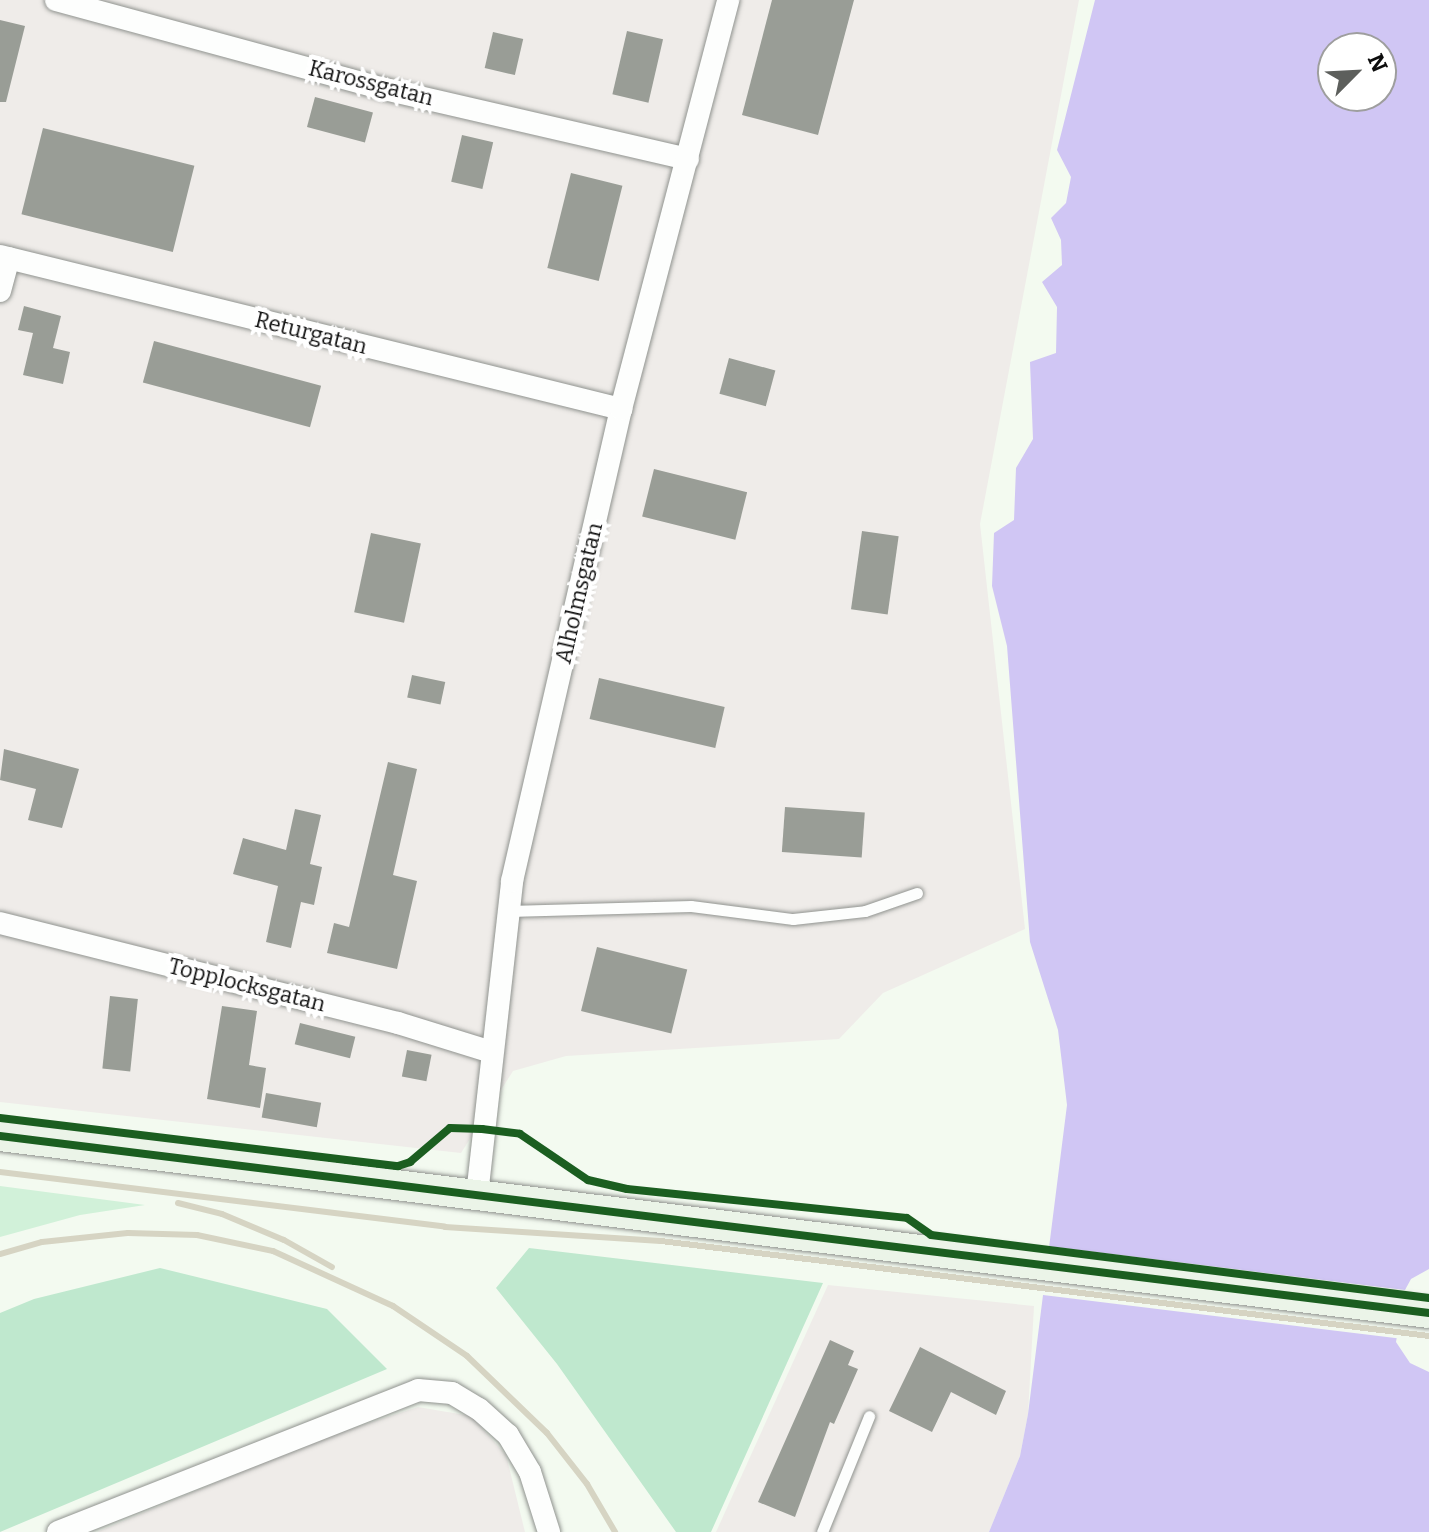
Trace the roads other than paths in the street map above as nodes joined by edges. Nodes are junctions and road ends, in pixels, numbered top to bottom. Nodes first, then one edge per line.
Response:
1 (56, 0) edge
2 (728, 0) edge
3 (688, 159) junction
4 (4, 257) edge
5 (0, 291) edge
6 (621, 409) junction
7 (917, 893) dead end
8 (508, 911) junction
9 (0, 923) edge
10 (491, 1052) junction
11 (0, 1136) edge
12 (477, 1195) junction
13 (1422, 1312) edge
14 (869, 1416) dead end
15 (58, 1532) edge
16 (549, 1532) edge
17 (822, 1532) edge

1 - 3 street, Karossgatan
2 - 3 street, Alholmsgatan
3 - 6 street, Alholmsgatan
4 - 5 street
4 - 6 street, Returgatan
6 - 8 street, Alholmsgatan
7 - 8 lane
8 - 10 street, Alholmsgatan
9 - 10 street, Topplocksgatan
10 - 12 street, Alholmsgatan
11 - 12 street
12 - 13 street
14 - 17 lane
15 - 16 street

